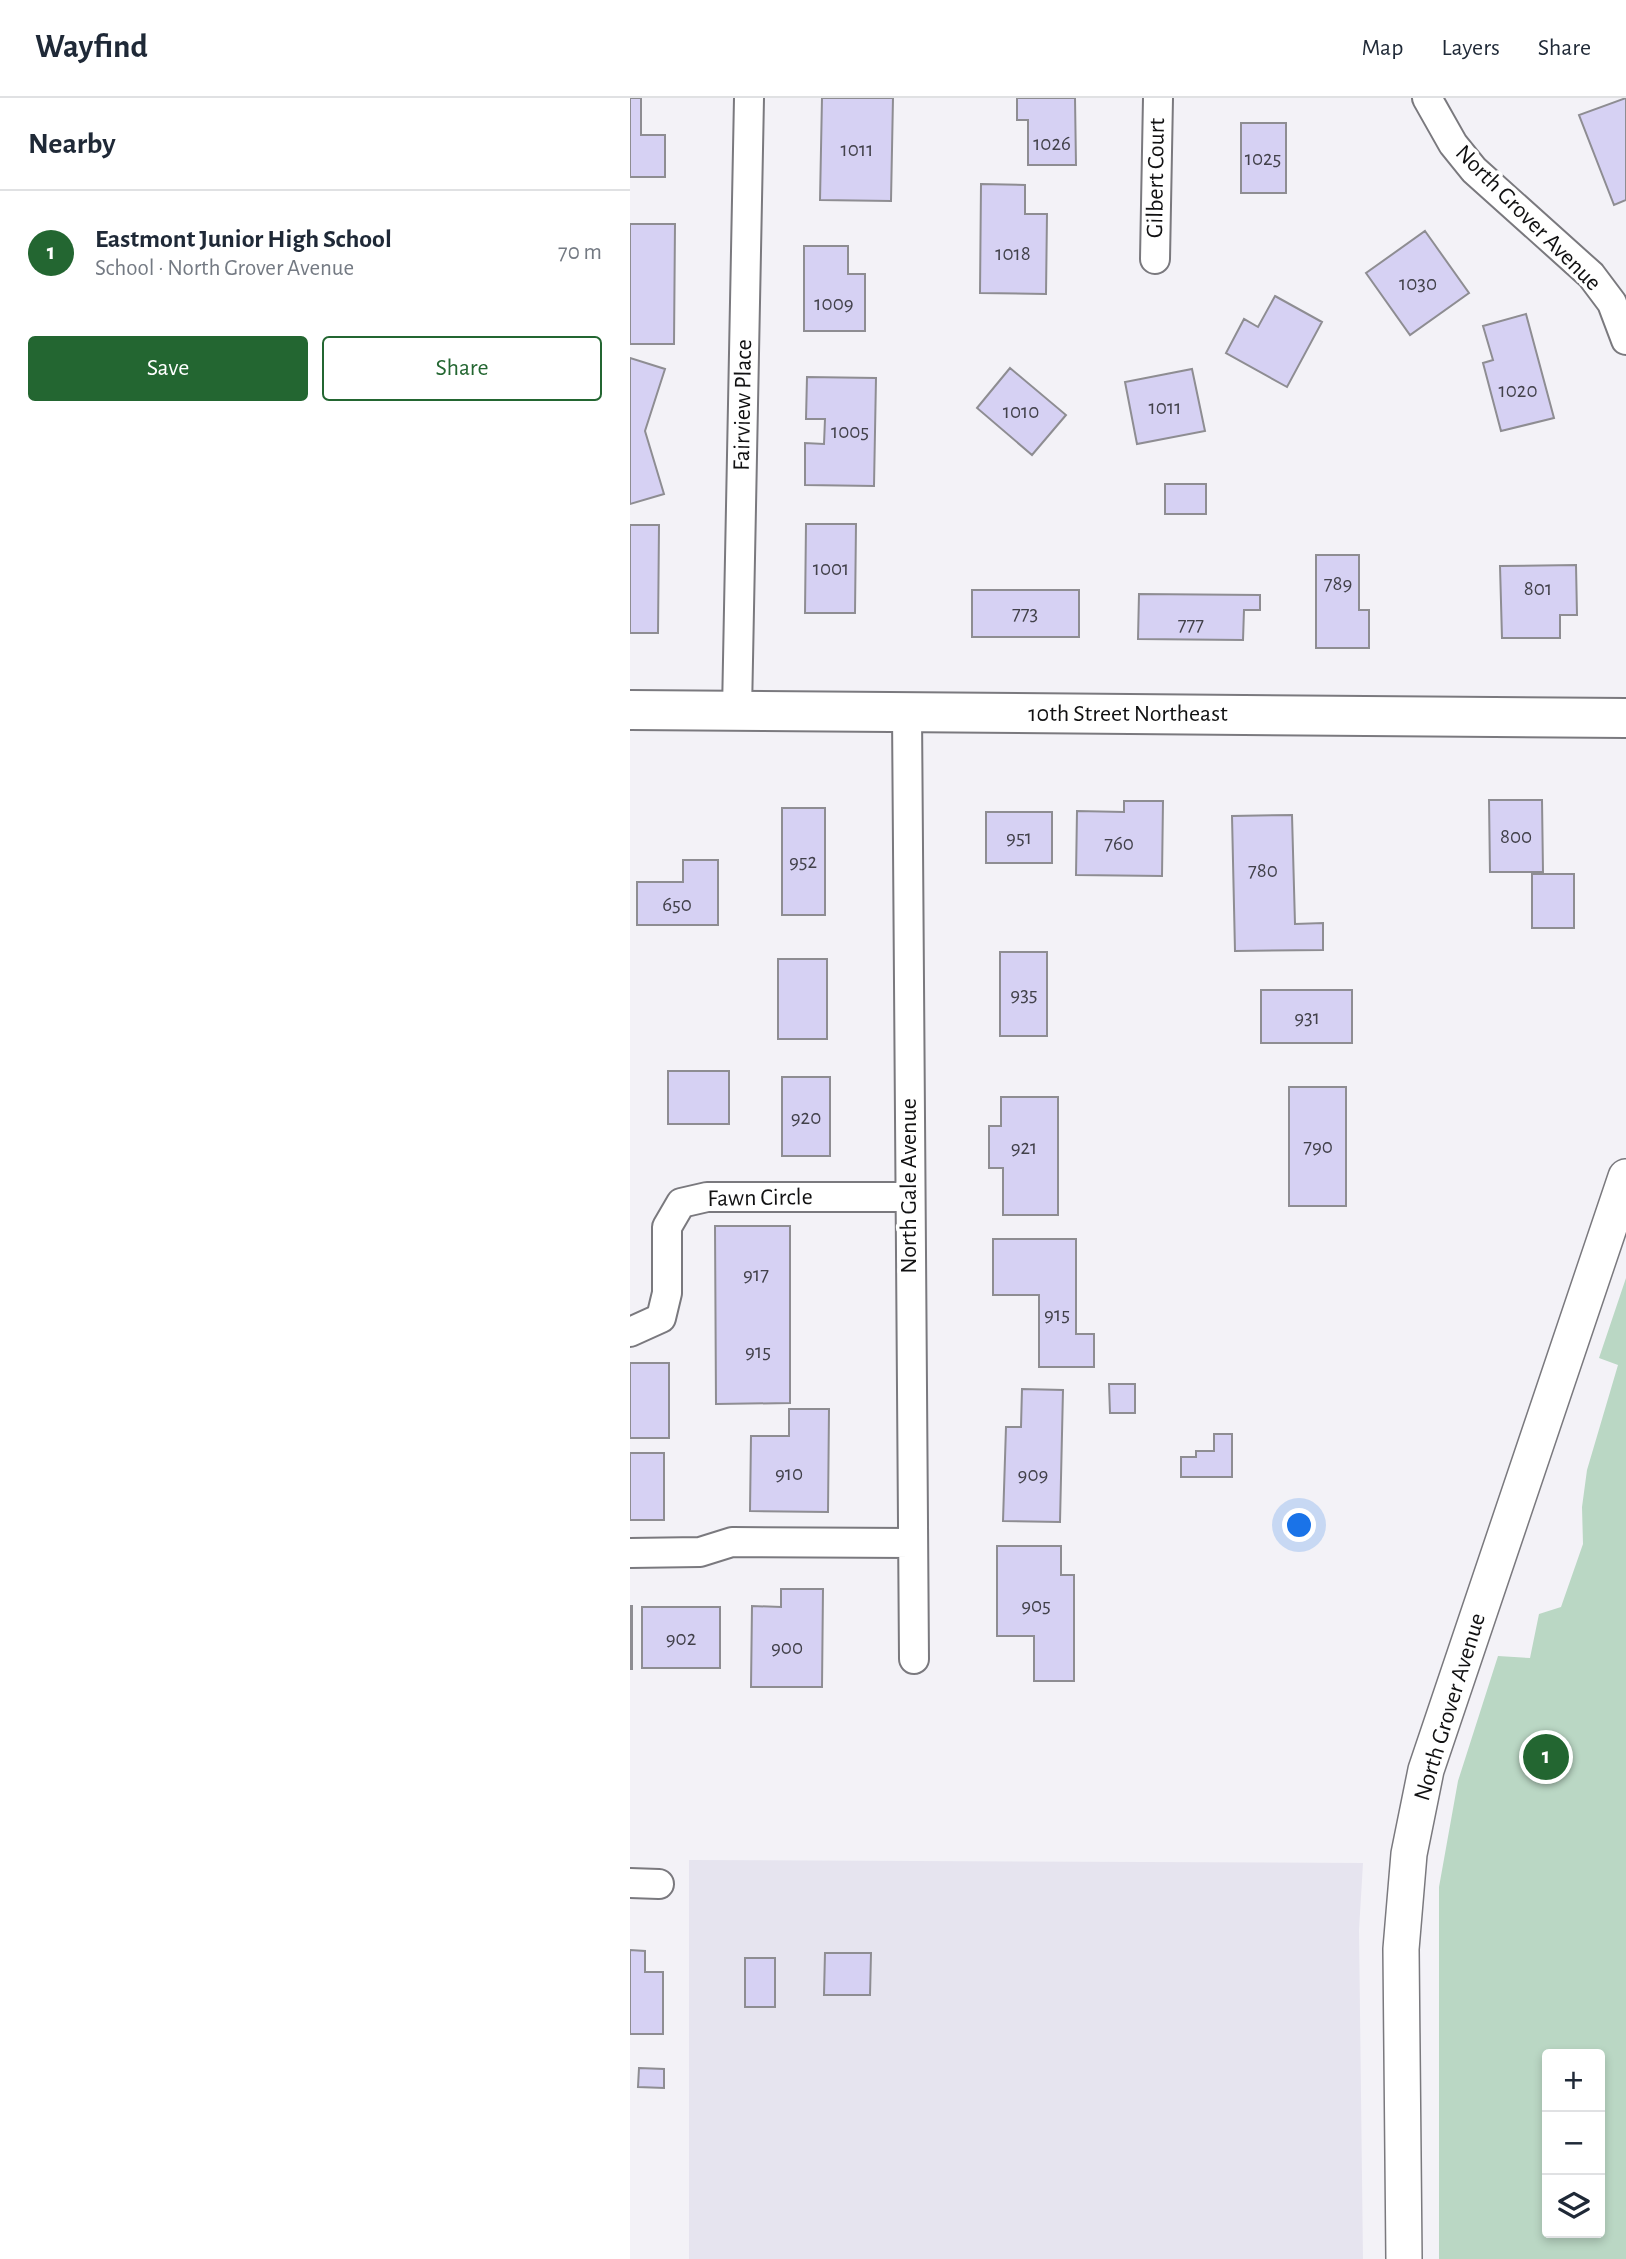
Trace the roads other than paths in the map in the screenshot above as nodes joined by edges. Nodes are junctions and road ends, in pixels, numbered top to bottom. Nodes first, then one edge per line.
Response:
1 (749, 98) edge
2 (1158, 98) edge
3 (1427, 98) edge
4 (1155, 259) dead end
5 (1619, 299) edge
6 (1626, 340) edge
7 (630, 710) edge
8 (737, 711) junction
9 (907, 712) junction
10 (1626, 718) edge
11 (1626, 1177) edge
12 (908, 1197) junction
13 (630, 1332) edge
14 (912, 1543) junction
15 (630, 1553) edge
16 (914, 1659) dead end
17 (630, 1883) edge
18 (659, 1884) dead end
19 (1404, 2259) edge

1 - 8 street, Fairview Place
2 - 4 street, Gilbert Court
3 - 5 street, North Grover Avenue
5 - 6 street, North Grover Avenue
7 - 8 main road, 10th Street Northeast
8 - 9 main road, 10th Street Northeast
9 - 10 main road, 10th Street Northeast
9 - 12 street, North Gale Avenue
11 - 19 street, North Grover Avenue
12 - 13 street, Fawn Circle
12 - 14 street, North Gale Avenue
14 - 15 street
14 - 16 street, North Gale Avenue
17 - 18 street

